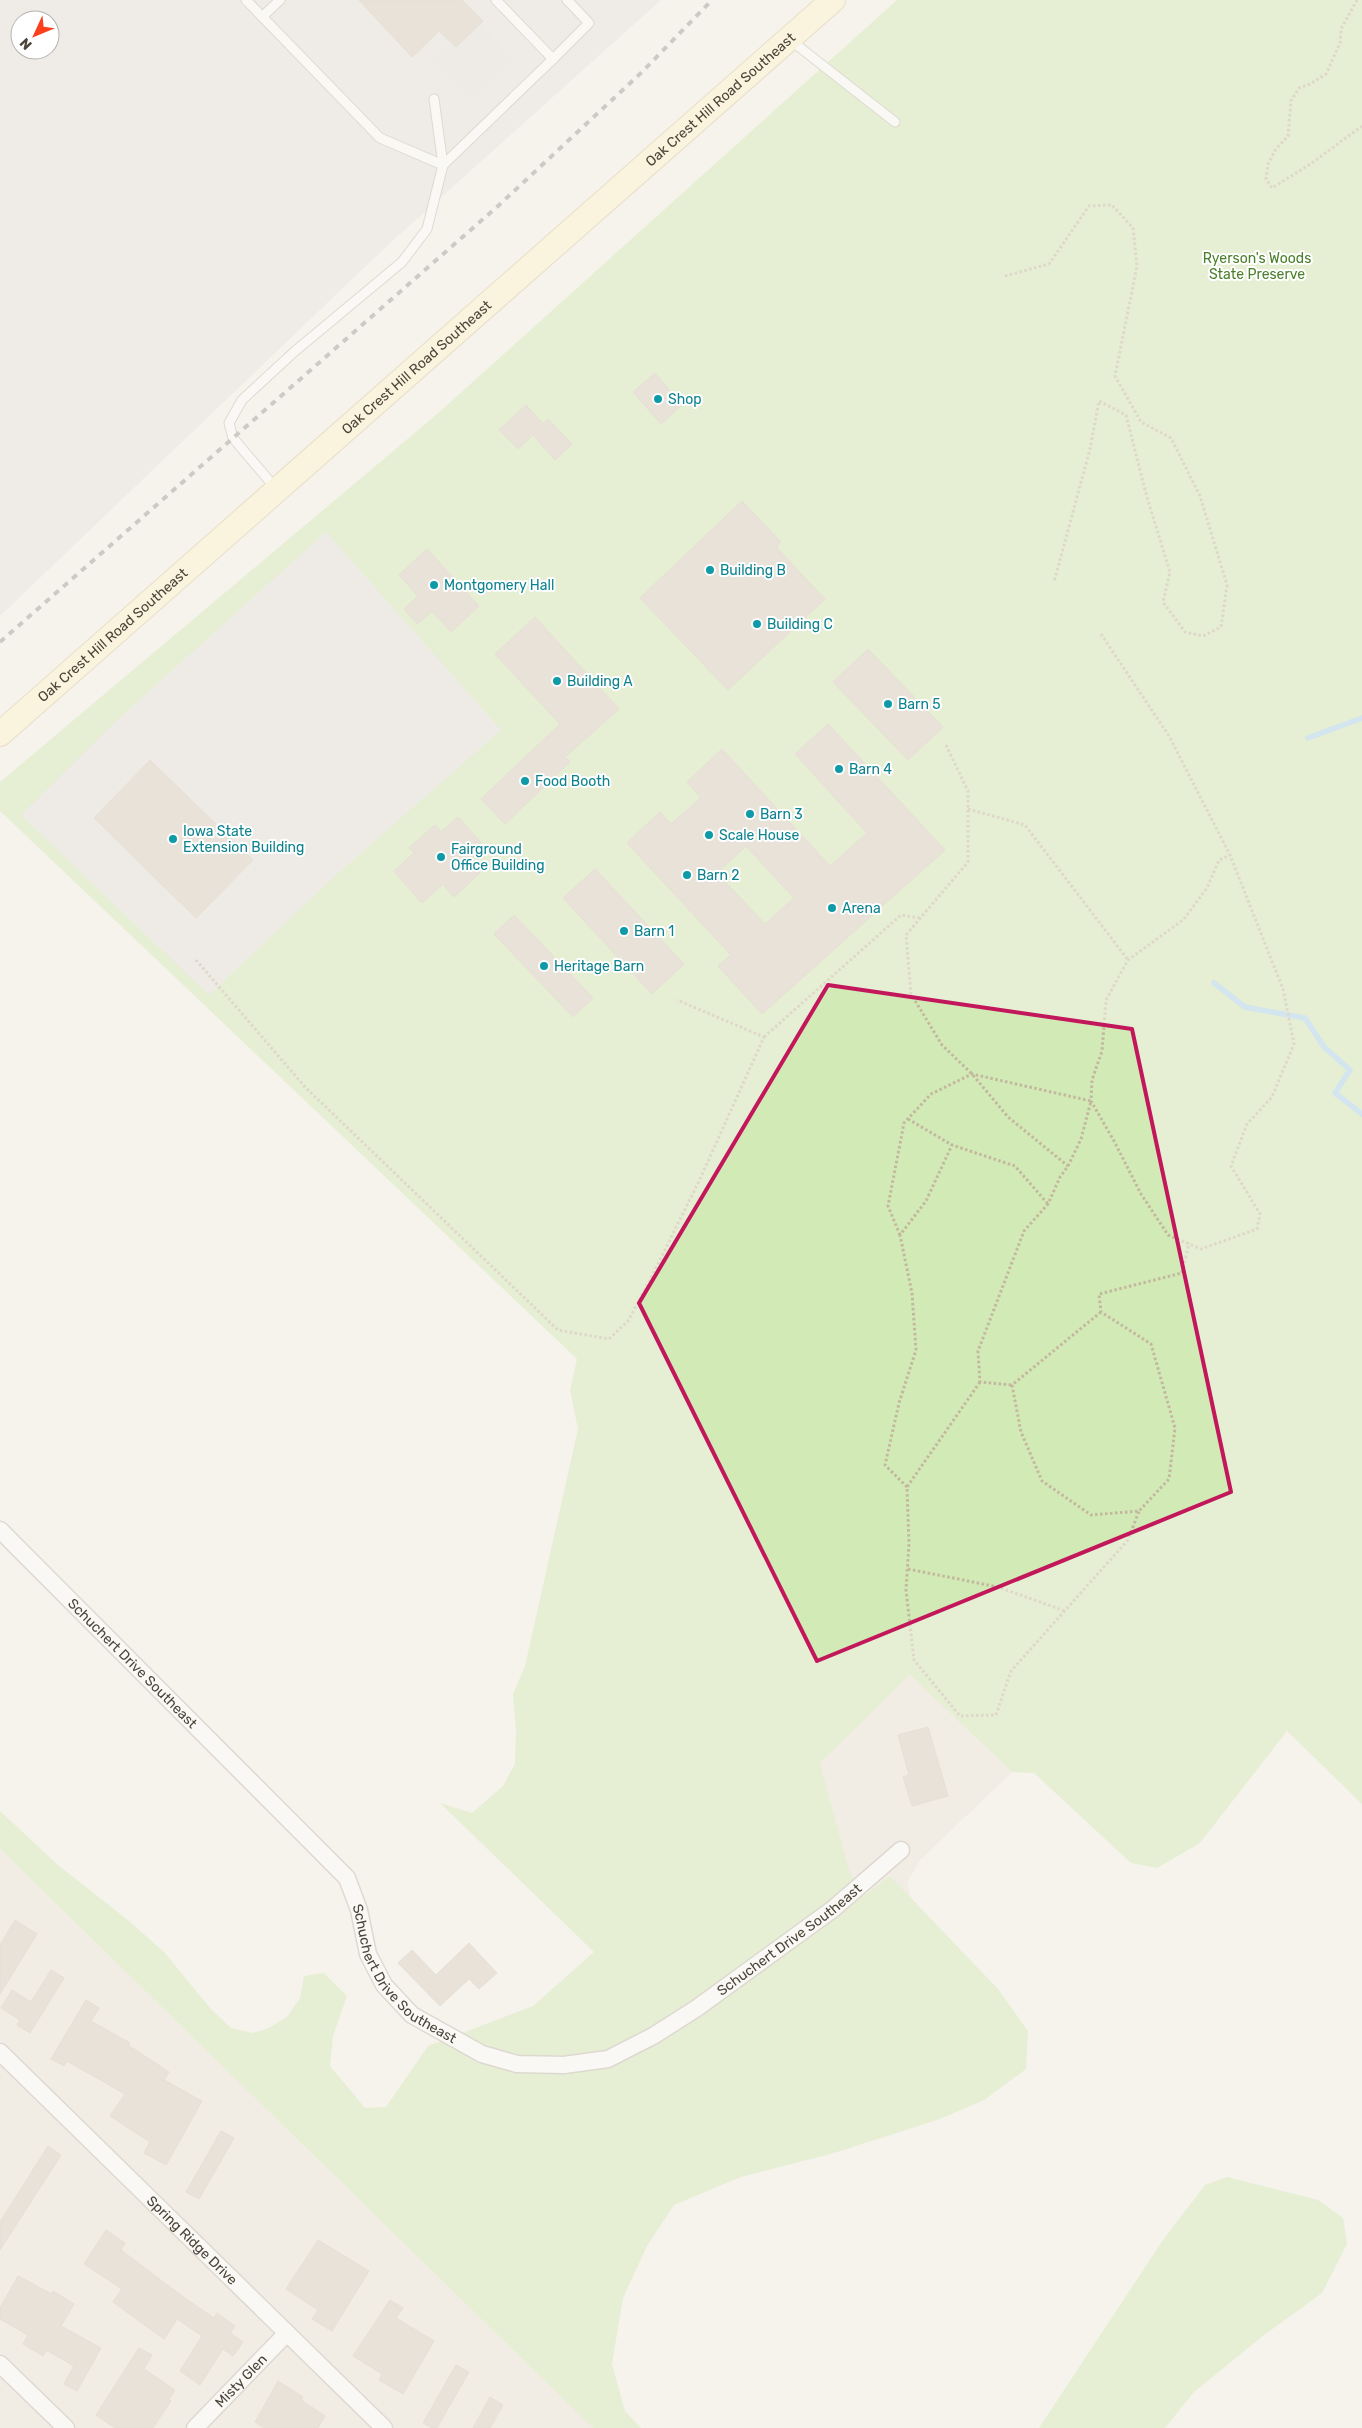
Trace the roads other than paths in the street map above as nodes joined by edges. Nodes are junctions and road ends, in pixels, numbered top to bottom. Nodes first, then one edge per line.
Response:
1 (246, 0) edge
2 (280, 0) edge
3 (496, 0) edge
4 (567, 0) edge
5 (833, 0) edge
6 (262, 17) junction
7 (789, 39) junction
8 (553, 59) junction
9 (434, 99) dead end
10 (895, 122) dead end
11 (443, 165) junction
12 (277, 491) junction
13 (0, 734) edge
14 (0, 1530) edge
15 (901, 1850) dead end
16 (0, 2052) edge
17 (287, 2333) junction
18 (0, 2364) edge
19 (66, 2428) edge
20 (194, 2428) edge
21 (384, 2428) edge

1 - 6 lane
2 - 6 lane
3 - 8 lane
4 - 8 lane
5 - 7 main road, Oak Crest Hill Road Southeast
6 - 11 lane
7 - 10 lane
7 - 12 main road, Oak Crest Hill Road Southeast
8 - 11 lane
9 - 11 lane
11 - 12 lane
12 - 13 main road, Oak Crest Hill Road Southeast
14 - 15 street, Schuchert Drive Southeast
16 - 17 street, Spring Ridge Drive
17 - 20 street, Misty Glen
17 - 21 street, Spring Ridge Drive
18 - 19 street

